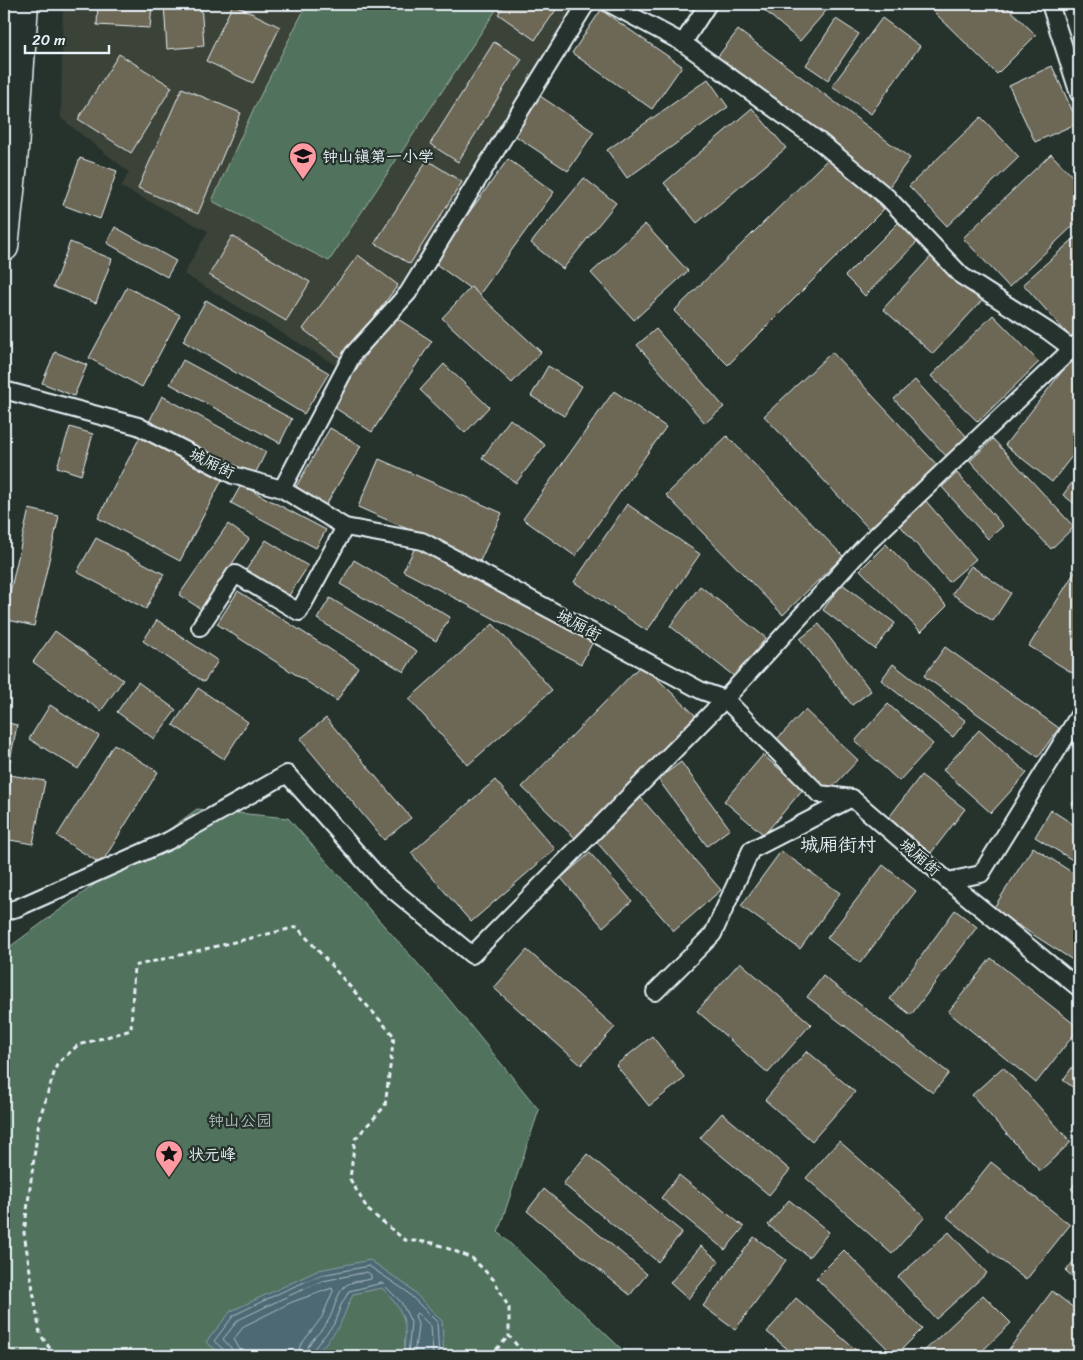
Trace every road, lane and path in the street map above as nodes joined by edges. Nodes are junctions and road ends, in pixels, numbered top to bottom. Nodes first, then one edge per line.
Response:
1 (24, 4) edge
2 (586, 4) edge
3 (610, 4) edge
4 (708, 4) edge
5 (1050, 4) edge
6 (683, 44) junction
7 (1079, 94) edge
8 (4, 247) edge
9 (1077, 348) edge
10 (4, 390) edge
11 (282, 489) junction
12 (345, 527) junction
13 (200, 626) dead end
14 (725, 700) junction
15 (1079, 715) edge
16 (852, 798) junction
17 (948, 881) junction
18 (4, 912) edge
19 (1079, 988) edge
20 (655, 992) dead end
21 (509, 1336) junction
22 (55, 1356) edge
23 (356, 1356) edge
24 (364, 1356) edge
25 (490, 1356) edge
26 (526, 1356) edge

1 - 8 street
2 - 11 lane
3 - 6 lane
4 - 6 lane
5 - 7 lane
6 - 9 lane
9 - 14 lane
10 - 11 lane, 城厢街
11 - 12 lane, 城厢街
12 - 13 lane
12 - 14 lane, 城厢街
14 - 16 lane, 城厢街
14 - 18 lane
15 - 17 lane
16 - 17 lane, 城厢街
16 - 20 lane
17 - 19 lane, 城厢街
21 - 22 path
21 - 25 path
21 - 26 path
23 - 24 path

